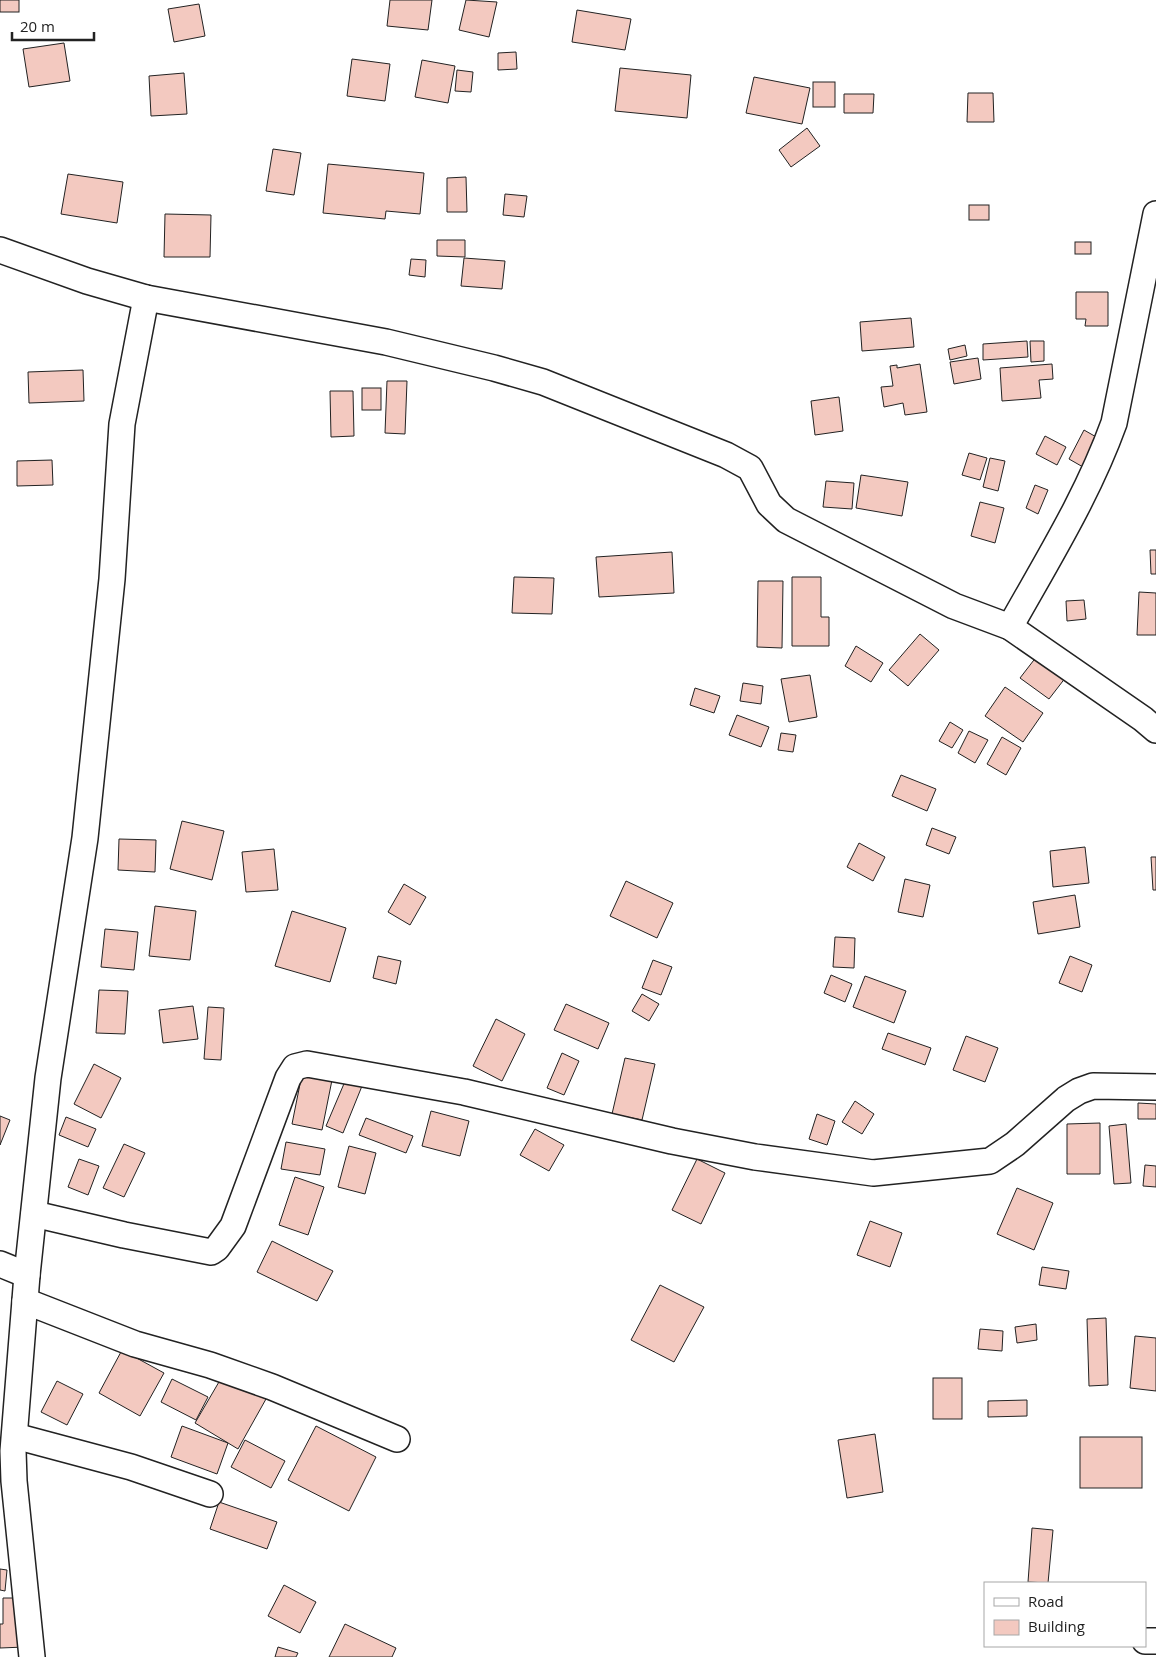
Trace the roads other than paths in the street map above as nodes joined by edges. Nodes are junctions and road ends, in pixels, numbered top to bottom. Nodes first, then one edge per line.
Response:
1 (1156, 214) edge
2 (0, 250) edge
3 (146, 298) junction
4 (1010, 627) junction
5 (1156, 730) edge
6 (1156, 1087) edge
7 (34, 1214) junction
8 (0, 1264) edge
9 (27, 1275) junction
10 (25, 1301) junction
11 (15, 1436) junction
12 (397, 1439) dead end
13 (210, 1494) dead end
14 (32, 1657) edge

1 - 4 street
2 - 3 street
3 - 4 street
3 - 7 street
4 - 5 street
6 - 7 street
7 - 9 street
8 - 9 street
9 - 10 street
10 - 11 street
10 - 12 street
11 - 13 street
11 - 14 street

